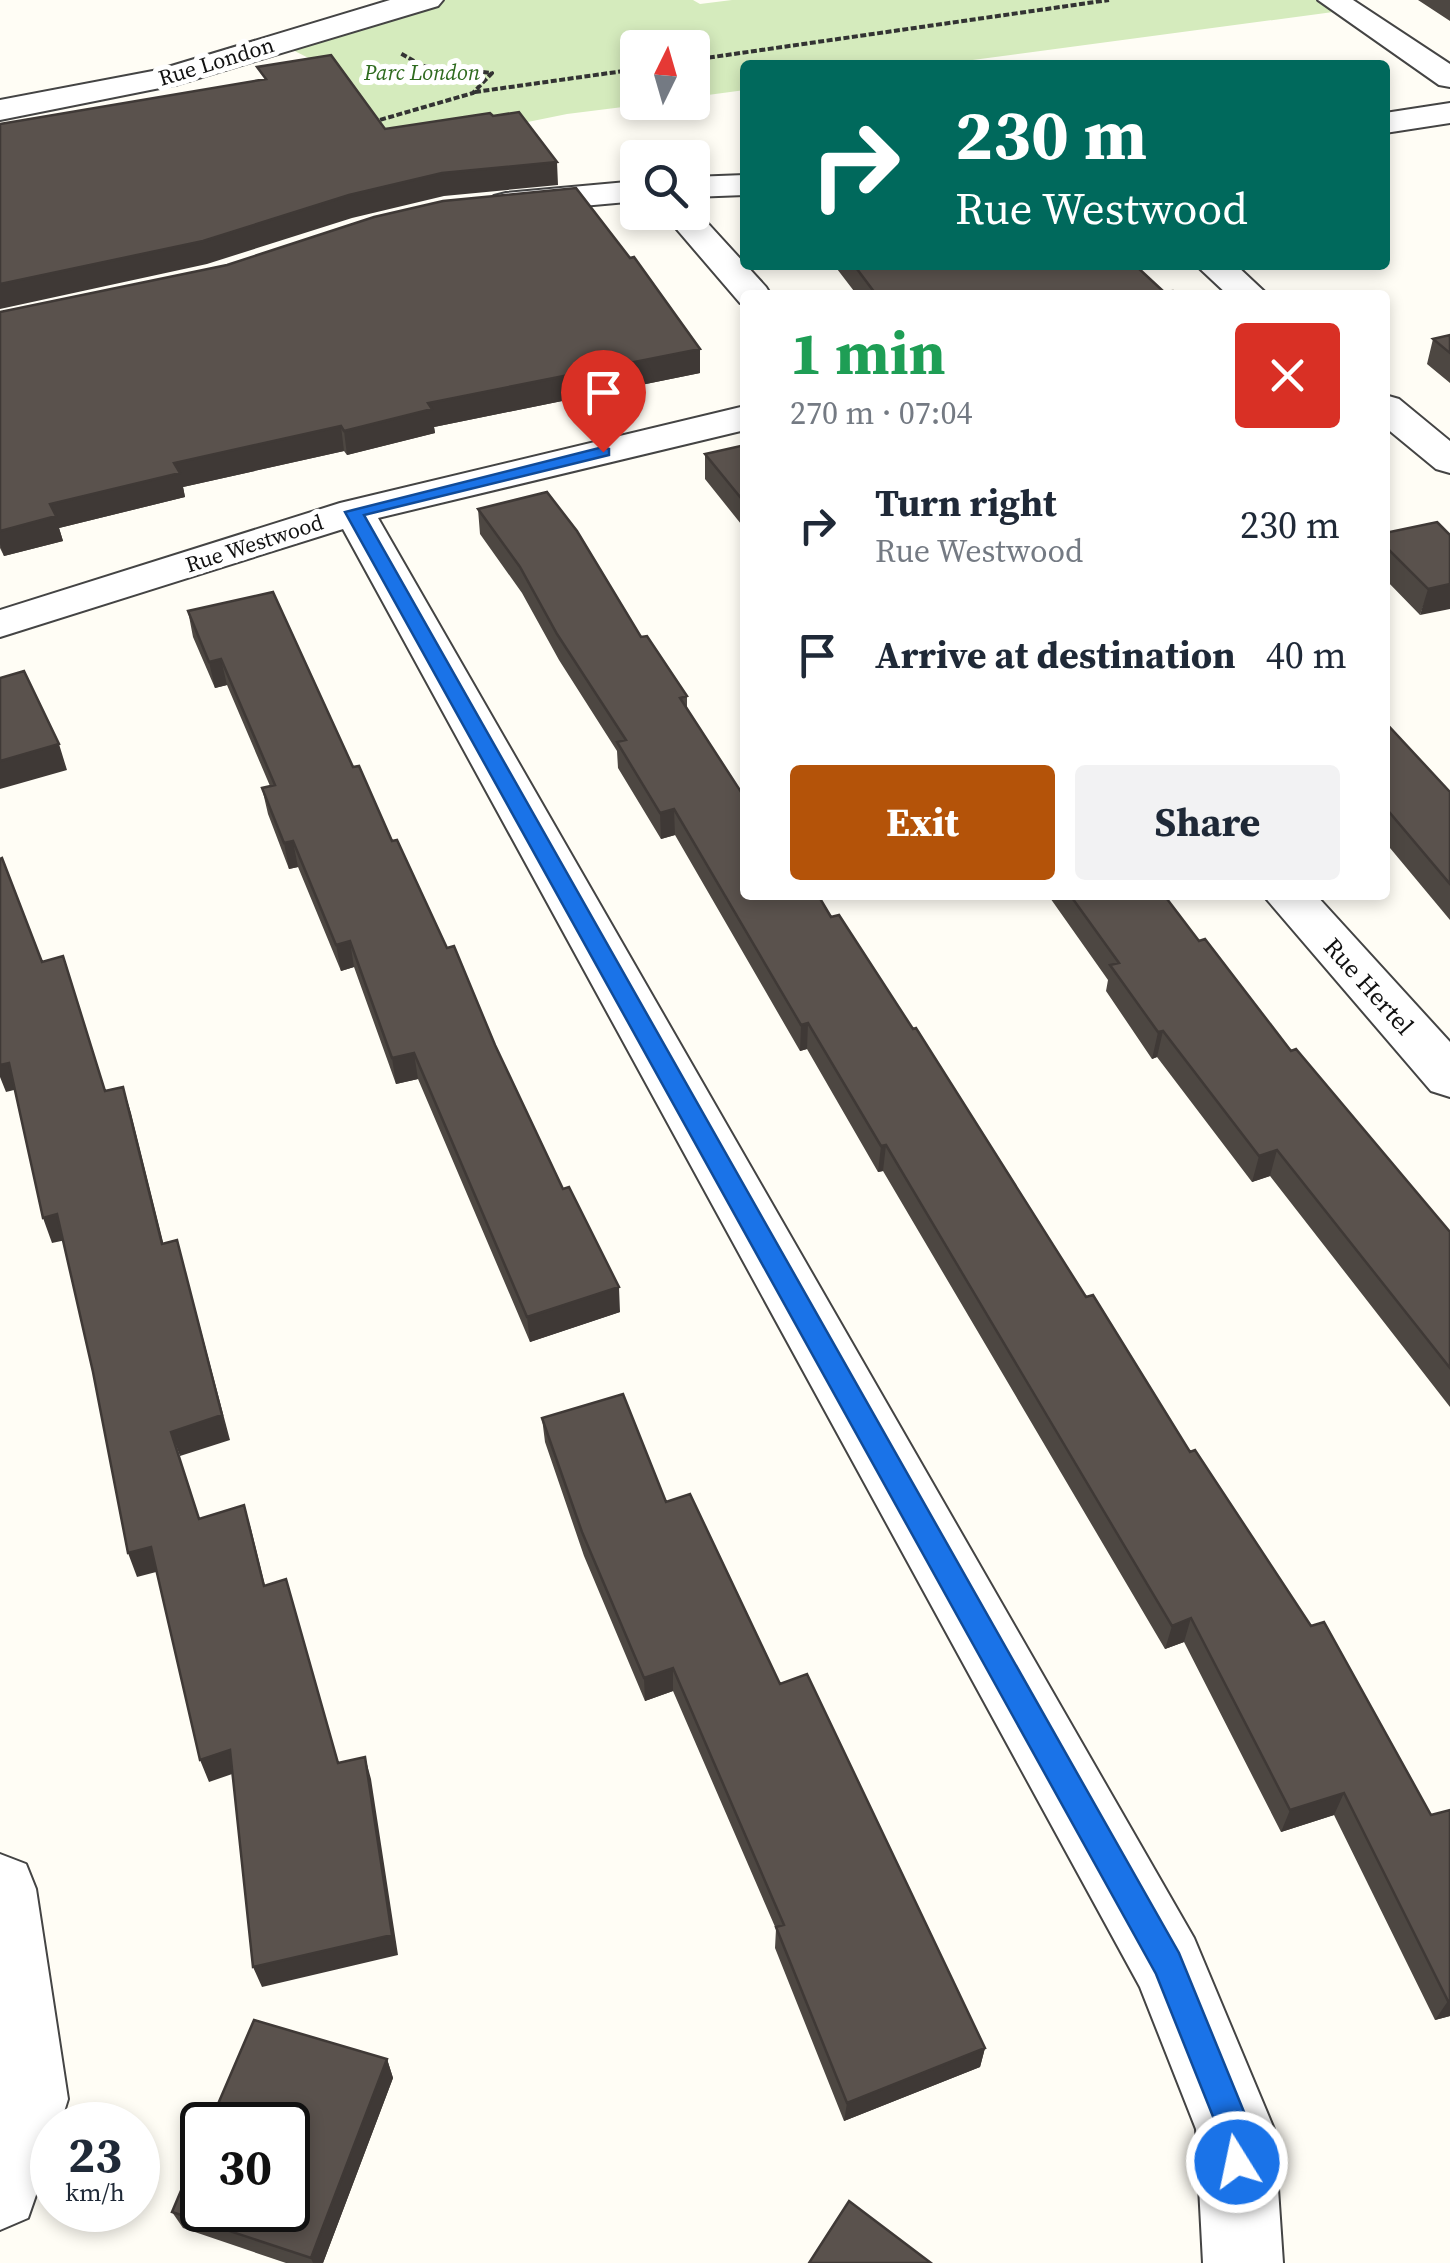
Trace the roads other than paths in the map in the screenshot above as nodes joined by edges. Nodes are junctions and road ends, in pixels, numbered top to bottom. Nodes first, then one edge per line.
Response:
1 (428, 0) edge
2 (1333, 0) edge
3 (1450, 78) edge
4 (0, 110) edge
5 (1450, 113) edge
6 (1390, 122) edge
7 (740, 185) edge
8 (710, 187) edge
9 (620, 193) edge
10 (464, 208) edge
11 (695, 230) edge
12 (1220, 270) edge
13 (748, 290) edge
14 (1244, 290) edge
15 (1390, 411) edge
16 (740, 419) edge
17 (1450, 461) edge
18 (354, 512) junction
19 (0, 624) edge
20 (1292, 900) edge
21 (1450, 1077) edge
22 (0, 1889) edge
23 (0, 2190) edge
24 (1244, 2263) edge

1 - 4 street, Rue London
2 - 3 street
5 - 6 street
7 - 8 street
9 - 10 street
11 - 13 street
12 - 14 street
15 - 17 street
16 - 18 street, Rue Westwood
18 - 19 street, Rue Westwood
18 - 24 street
20 - 21 street, Rue Hertel
22 - 23 street

